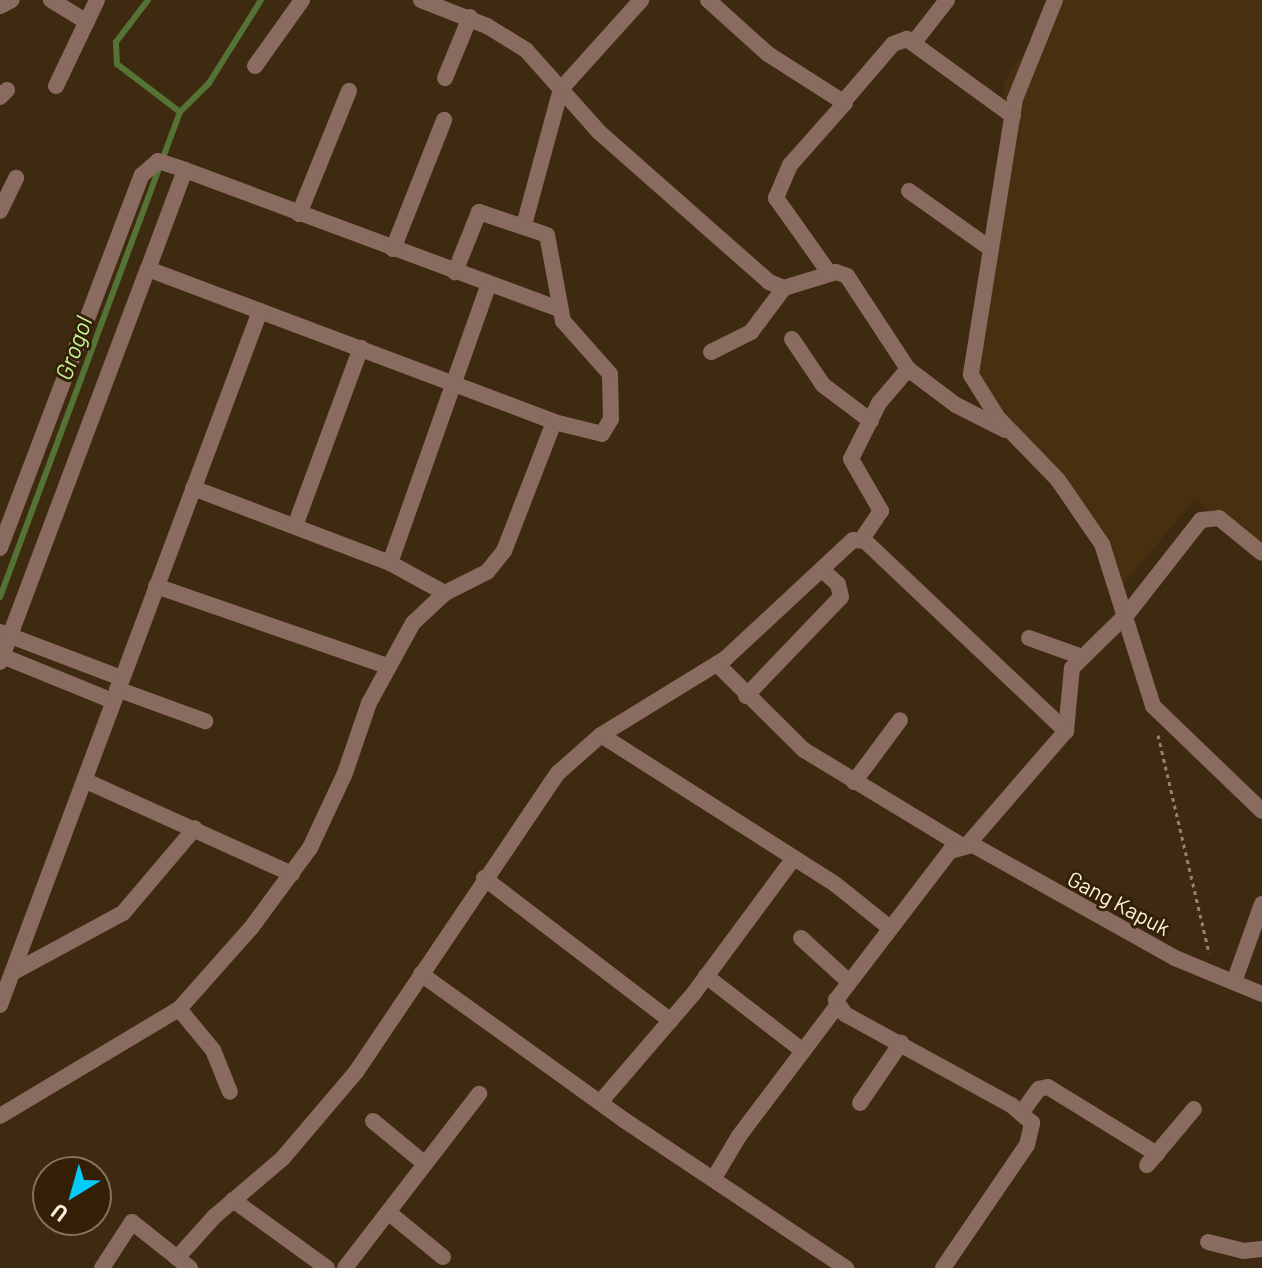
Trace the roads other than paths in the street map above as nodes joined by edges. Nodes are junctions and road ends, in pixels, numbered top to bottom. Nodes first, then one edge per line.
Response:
1 (12, 0) edge
2 (51, 0) edge
3 (97, 0) edge
4 (302, 0) edge
5 (421, 0) edge
6 (641, 0) edge
7 (708, 0) edge
8 (947, 0) edge
9 (1055, 0) edge
10 (0, 6) edge
11 (470, 17) junction
12 (87, 22) junction
13 (915, 41) junction
14 (255, 66) dead end
15 (445, 78) dead end
16 (56, 86) dead end
17 (561, 89) junction
18 (349, 91) dead end
19 (844, 101) junction
20 (1013, 116) junction
21 (444, 120) dead end
22 (185, 170) junction
23 (16, 178) dead end
24 (909, 191) dead end
25 (0, 211) edge
26 (299, 214) junction
27 (524, 225) junction
28 (988, 247) junction
29 (393, 249) junction
30 (148, 269) junction
31 (455, 272) junction
32 (830, 274) junction
33 (489, 284) junction
34 (784, 288) junction
35 (559, 309) junction
36 (260, 311) junction
37 (792, 339) dead end
38 (361, 348) junction
39 (711, 352) dead end
40 (908, 369) junction
41 (456, 384) junction
42 (871, 421) junction
43 (554, 422) junction
44 (1014, 434) junction
45 (193, 488) junction
46 (295, 526) junction
47 (862, 539) junction
48 (0, 548) edge
49 (1262, 553) edge
50 (390, 563) junction
51 (822, 570) junction
52 (156, 586) junction
53 (445, 593) junction
54 (1128, 613) junction
55 (4, 634) edge
56 (1029, 638) dead end
57 (1082, 657) junction
58 (1, 659) edge
59 (717, 664) junction
60 (387, 666) junction
61 (117, 689) junction
62 (746, 696) junction
63 (900, 720) dead end
64 (205, 721) dead end
65 (1066, 731) junction
66 (601, 735) junction
67 (86, 781) junction
68 (854, 782) junction
69 (1262, 811) edge
70 (195, 828) junction
71 (964, 844) junction
72 (793, 859) junction
73 (292, 874) junction
74 (484, 878) junction
75 (1262, 904) edge
76 (890, 928) junction
77 (801, 938) dead end
78 (12, 973) junction
79 (421, 974) junction
80 (706, 976) junction
81 (847, 980) junction
82 (1234, 982) junction
83 (1262, 994) edge
84 (0, 1005) edge
85 (837, 1006) junction
86 (179, 1009) junction
87 (671, 1021) junction
88 (901, 1043) junction
89 (803, 1051) junction
90 (230, 1092) dead end
91 (479, 1094) dead end
92 (602, 1100) junction
93 (860, 1103) dead end
94 (1194, 1109) dead end
95 (1022, 1112) junction
96 (0, 1116) edge
97 (373, 1121) dead end
98 (425, 1164) junction
99 (714, 1178) junction
100 (233, 1200) junction
101 (388, 1212) junction
102 (1208, 1242) dead end
103 (1262, 1249) edge
104 (443, 1257) dead end
105 (183, 1263) edge
106 (102, 1268) edge
107 (327, 1268) edge
108 (345, 1268) edge
109 (846, 1268) edge
110 (943, 1268) edge

1 - 10 street
2 - 12 street
3 - 12 street
4 - 14 street
5 - 11 street
6 - 17 street
7 - 19 street
8 - 13 street
9 - 20 street
11 - 15 street
11 - 17 street
12 - 16 street
13 - 19 street
13 - 20 street
17 - 27 street
17 - 34 street
18 - 26 street
19 - 32 street
20 - 28 street
21 - 29 street
22 - 26 street
22 - 30 street
22 - 48 street
23 - 25 street
24 - 28 street
26 - 29 street
27 - 31 street
27 - 35 street
28 - 44 street
29 - 31 street
30 - 36 street
30 - 55 street
31 - 33 street
32 - 34 street
32 - 40 street
33 - 35 street
33 - 41 street
34 - 39 street
35 - 43 street
36 - 38 street
36 - 45 street
37 - 42 street
38 - 41 street
38 - 46 street
40 - 42 street
40 - 44 street
41 - 43 street
41 - 50 street
42 - 47 street
43 - 53 street
44 - 54 street
45 - 46 street
45 - 52 street
46 - 50 street
47 - 51 street
47 - 65 street
49 - 54 street
50 - 53 street
51 - 59 street
51 - 62 street
52 - 60 street
52 - 61 street
53 - 60 street
54 - 57 street
54 - 69 street
55 - 58 street
55 - 61 street
56 - 57 street
57 - 65 street
58 - 61 street
59 - 62 street, Gang Kapuk
59 - 66 street
60 - 73 street
61 - 64 street
61 - 67 street
62 - 68 street, Gang Kapuk
63 - 68 street
65 - 71 street
66 - 72 street
66 - 74 street
67 - 70 street
67 - 78 street
68 - 71 street, Gang Kapuk
70 - 73 street
70 - 78 street
71 - 76 street
71 - 82 street, Gang Kapuk
72 - 76 street
72 - 80 street
73 - 86 street
74 - 79 street
74 - 87 street
75 - 82 street
76 - 81 street
77 - 81 street
78 - 84 street
79 - 92 street
79 - 100 street
80 - 87 street
80 - 89 street
81 - 85 street
82 - 83 street, Gang Kapuk
85 - 88 street
85 - 89 street
86 - 90 street
86 - 96 street
87 - 92 street
88 - 93 street
88 - 95 street
89 - 99 street
91 - 98 street
92 - 99 street
94 - 95 street
95 - 110 street
97 - 98 street
98 - 101 street
99 - 109 street
100 - 105 street
100 - 107 street
101 - 104 street
101 - 108 street
102 - 103 street
105 - 106 street

